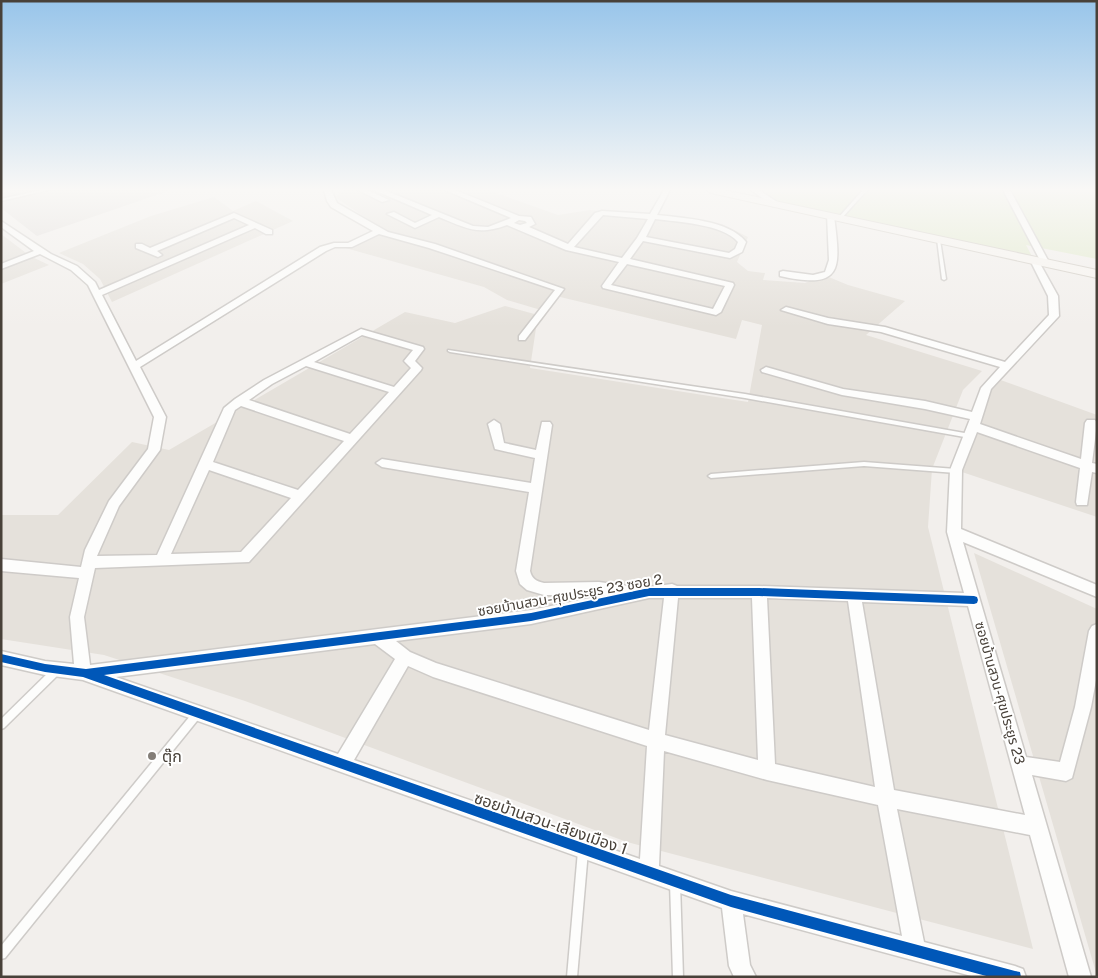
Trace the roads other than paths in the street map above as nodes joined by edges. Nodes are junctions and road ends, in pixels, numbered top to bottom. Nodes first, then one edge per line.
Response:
1 (20, 236) edge
2 (186, 236) edge
3 (233, 236) edge
4 (369, 236) edge
5 (395, 236) edge
6 (541, 236) edge
7 (579, 236) edge
8 (737, 236) edge
9 (835, 236) edge
10 (918, 236) edge
11 (1027, 236) edge
12 (640, 238) joint
13 (938, 240) junction
14 (139, 246) dead end
15 (568, 248) junction
16 (41, 251) junction
17 (150, 251) junction
18 (1, 259) edge
19 (171, 262) junction
20 (623, 262) junction
21 (11, 263) junction
22 (1040, 263) junction
23 (1, 267) edge
24 (783, 274) dead end
25 (1097, 274) edge
26 (944, 279) dead end
27 (97, 294) junction
28 (786, 310) dead end
29 (522, 338) dead end
30 (450, 352) dead end
31 (304, 362) junction
32 (135, 366) junction
33 (1007, 366) junction
34 (766, 370) dead end
35 (396, 391) junction
36 (239, 401) junction
37 (1092, 423) dead end
38 (494, 424) dead end
39 (546, 425) dead end
40 (973, 426) junction
41 (352, 439) junction
42 (541, 455) junction
43 (382, 462) dead end
44 (206, 464) junction
45 (1092, 467) edge
46 (956, 471) junction
47 (711, 476) dead end
48 (536, 489) junction
49 (300, 496) junction
50 (1082, 502) dead end
51 (954, 532) junction
52 (160, 560) junction
53 (1, 565) edge
54 (88, 568) junction
55 (672, 590) junction
56 (1097, 591) edge
57 (759, 592) junction
58 (638, 594) junction
59 (854, 596) junction
60 (974, 600) junction
61 (1097, 631) edge
62 (377, 636) junction
63 (405, 657) junction
64 (1, 658) edge
65 (58, 669) junction
66 (84, 673) junction
67 (199, 712) junction
68 (1, 724) edge
69 (656, 741) junction
70 (341, 765) junction
71 (1021, 765) junction
72 (767, 771) junction
73 (886, 798) junction
74 (1038, 826) junction
75 (583, 849) junction
76 (649, 872) junction
77 (675, 882) junction
78 (731, 901) junction
79 (915, 950) junction
80 (1, 954) edge
81 (572, 977) edge
82 (678, 977) edge
83 (745, 977) edge
84 (1015, 977) edge
85 (1080, 977) edge

1 - 16 street
2 - 17 street
3 - 19 street
4 - 32 street
5 - 29 street
6 - 15 street
7 - 15 street
8 - 12 street
9 - 24 street
10 - 13 street
11 - 22 street, ซอยบ้านสวน-ศุขประยูร 23
12 - 20 street
13 - 22 street
13 - 26 lane
14 - 17 street
15 - 20 street
16 - 21 street
16 - 27 street
17 - 19 street
18 - 21 street
19 - 27 street
20 - 20 street
21 - 23 street
22 - 25 street
22 - 33 street, ซอยบ้านสวน-ศุขประยูร 23
27 - 32 street
28 - 33 street
30 - 40 lane
31 - 35 street
31 - 35 street
31 - 36 street
32 - 54 street
33 - 40 street, ซอยบ้านสวน-ศุขประยูร 23
34 - 40 street
35 - 41 street
36 - 41 street
36 - 44 street
37 - 45 street
38 - 42 street
39 - 42 street
40 - 45 street
40 - 46 street, ซอยบ้านสวน-ศุขประยูร 23
41 - 49 street
42 - 48 street
43 - 48 street
44 - 49 street
44 - 52 street
45 - 50 street
46 - 47 lane
46 - 51 street, ซอยบ้านสวน-ศุขประยูร 23
48 - 58 street
49 - 52 street
51 - 56 street
51 - 60 street, ซอยบ้านสวน-ศุขประยูร 23
52 - 54 street
53 - 54 street
54 - 66 street
55 - 57 street, ซอยบ้านสวน-ศุขประยูร 23 ซอย 2
55 - 58 street, ซอยบ้านสวน-ศุขประยูร 23 ซอย 2
55 - 69 street
57 - 59 street, ซอยบ้านสวน-ศุขประยูร 23 ซอย 2
57 - 72 street
58 - 62 street, ซอยบ้านสวน-ศุขประยูร 23 ซอย 2
59 - 60 street, ซอยบ้านสวน-ศุขประยูร 23 ซอย 2
59 - 73 street
60 - 71 street, ซอยบ้านสวน-ศุขประยูร 23
61 - 71 street
62 - 63 street
62 - 66 street, ซอยบ้านสวน-ศุขประยูร 23 ซอย 2
63 - 69 street
63 - 70 street
64 - 65 street
65 - 66 street
65 - 68 lane
66 - 67 street, ซอยบ้านสวน-เลียงเมือง 1
67 - 70 street, ซอยบ้านสวน-เลียงเมือง 1
67 - 80 lane
69 - 72 street
69 - 76 street
70 - 75 street, ซอยบ้านสวน-เลียงเมือง 1
71 - 74 street, ซอยบ้านสวน-ศุขประยูร 23
72 - 73 street
73 - 74 street
73 - 79 street
74 - 85 street, ซอยบ้านสวน-ศุขประยูร 23
75 - 76 street, ซอยบ้านสวน-เลียงเมือง 1
75 - 81 lane
76 - 77 street, ซอยบ้านสวน-เลียงเมือง 1
77 - 78 street, ซอยบ้านสวน-เลียงเมือง 1
77 - 82 lane
78 - 79 street, ซอยบ้านสวน-เลียงเมือง 1
78 - 83 street
79 - 84 street, ซอยบ้านสวน-เลียงเมือง 1

